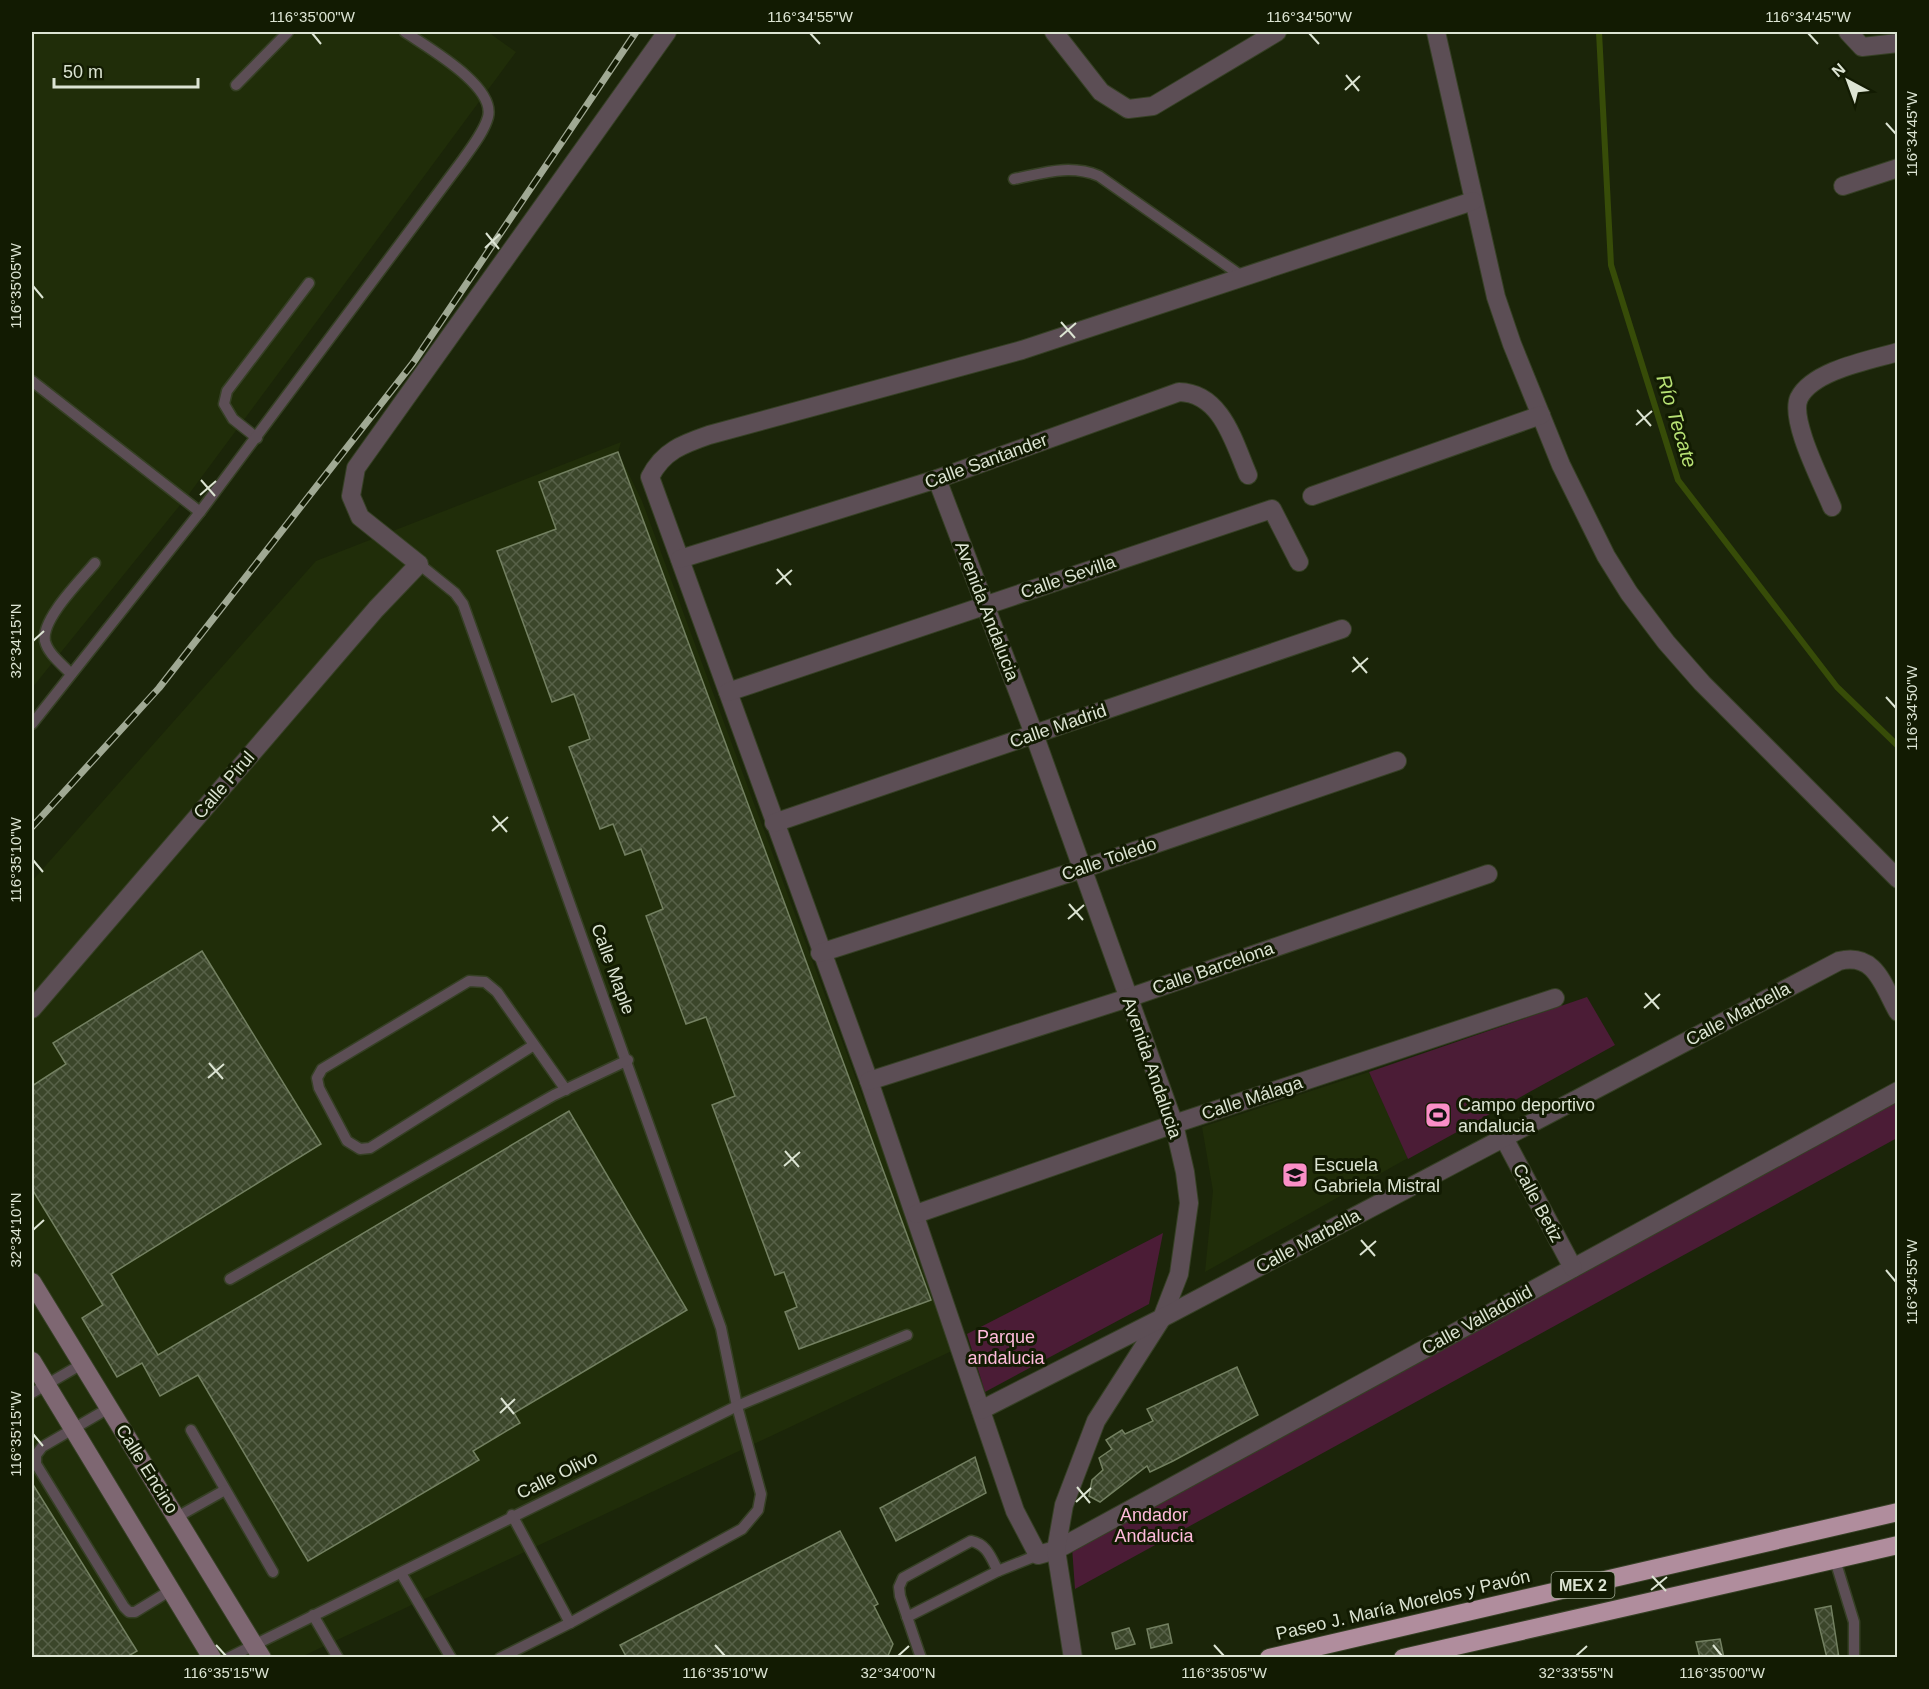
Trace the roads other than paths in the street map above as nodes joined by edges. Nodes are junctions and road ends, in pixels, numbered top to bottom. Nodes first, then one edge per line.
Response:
1 (288, 32) edge
2 (405, 32) edge
3 (667, 32) edge
4 (1054, 32) edge
5 (1277, 32) edge
6 (1436, 32) edge
7 (1848, 32) edge
8 (1898, 43) edge
9 (236, 86) dead end
10 (1898, 168) edge
11 (1014, 179) dead end
12 (1843, 186) dead end
13 (1473, 201) junction
14 (1243, 277) junction
15 (309, 283) dead end
16 (1898, 352) edge
17 (32, 381) edge
18 (1541, 415) junction
19 (257, 438) junction
20 (1248, 475) dead end
21 (937, 479) junction
22 (1312, 496) dead end
23 (1832, 507) dead end
24 (200, 512) junction
25 (680, 559) junction
26 (1299, 562) dead end
27 (95, 563) dead end
28 (419, 564) junction
29 (985, 605) junction
30 (1342, 629) dead end
31 (71, 674) junction
32 (728, 692) junction
33 (32, 724) edge
34 (1034, 734) junction
35 (1397, 761) dead end
36 (774, 823) junction
37 (1082, 869) junction
38 (1488, 874) dead end
39 (1898, 879) edge
40 (820, 953) junction
41 (1128, 998) junction
42 (1555, 998) dead end
43 (32, 1009) edge
44 (1898, 1012) edge
45 (534, 1045) junction
46 (628, 1060) junction
47 (869, 1081) junction
48 (566, 1090) junction
49 (1898, 1091) edge
50 (1174, 1124) junction
51 (1504, 1138) junction
52 (915, 1214) junction
53 (1573, 1268) junction
54 (230, 1279) dead end
55 (32, 1282) edge
56 (1162, 1318) junction
57 (907, 1335) dead end
58 (32, 1360) edge
59 (82, 1364) junction
60 (39, 1389) edge
61 (736, 1406) junction
62 (110, 1408) junction
63 (981, 1410) junction
64 (74, 1428) junction
65 (191, 1430) dead end
66 (225, 1490) junction
67 (1898, 1512) edge
68 (512, 1515) junction
69 (177, 1517) junction
70 (1898, 1545) edge
71 (1056, 1550) junction
72 (1038, 1555) junction
73 (1835, 1560) junction
74 (998, 1571) junction
75 (273, 1572) dead end
76 (401, 1573) junction
77 (171, 1590) junction
78 (313, 1615) junction
79 (907, 1617) junction
80 (570, 1623) junction
81 (258, 1650) edge
82 (212, 1658) edge
83 (228, 1658) edge
84 (338, 1658) edge
85 (451, 1658) edge
86 (500, 1658) edge
87 (921, 1658) edge
88 (1073, 1658) edge
89 (1269, 1658) edge
90 (1402, 1658) edge
91 (1854, 1658) edge

1 - 9 lane
2 - 19 lane
3 - 28 street
4 - 5 street
6 - 13 street
7 - 8 street
10 - 12 street
11 - 14 lane
13 - 14 street
13 - 18 street
14 - 25 street
15 - 19 lane
16 - 23 street
17 - 24 lane
18 - 22 street
18 - 39 street
19 - 24 lane
20 - 21 street, Calle Santander
21 - 25 street, Calle Santander
21 - 29 street, Avenida Andalucia
24 - 31 lane
25 - 32 street
26 - 29 street, Calle Sevilla
27 - 31 lane
28 - 43 street, Calle Pirul
28 - 46 lane, Calle Maple
29 - 32 street, Calle Sevilla
29 - 34 street, Avenida Andalucia
30 - 34 street, Calle Madrid
31 - 33 lane
32 - 36 street
34 - 36 street, Calle Madrid
34 - 37 street, Avenida Andalucia
35 - 37 street, Calle Toledo
36 - 40 street
37 - 40 street, Calle Toledo
37 - 41 street, Avenida Andalucia
38 - 41 street, Calle Barcelona
40 - 47 street
41 - 47 street, Calle Barcelona
41 - 50 street, Avenida Andalucia
42 - 50 street, Calle Málaga
44 - 51 street, Calle Marbella
45 - 45 lane
45 - 48 lane
46 - 48 lane
46 - 61 lane, Calle Maple
47 - 52 street
48 - 54 lane
49 - 53 street, Calle Valladolid
50 - 52 street, Calle Málaga
50 - 56 street, Avenida Andalucia
51 - 53 street, Calle Betiz
51 - 56 street, Calle Marbella
52 - 63 street
53 - 71 street, Calle Valladolid
55 - 59 street, Calle Encino
56 - 63 street, Calle Marbella
56 - 71 street, Avenida Andalucia
57 - 61 lane, Calle Olivo
58 - 60 street
59 - 60 lane
59 - 62 street, Calle Encino
60 - 64 street
61 - 68 lane, Calle Olivo
61 - 80 lane, Calle Maple
62 - 64 lane
62 - 69 street, Calle Encino
63 - 72 street
64 - 77 street
64 - 77 lane
65 - 66 lane
66 - 69 lane
66 - 75 lane
67 - 89 highway, Paseo J. María Morelos y Pavón / MEX 2
68 - 76 lane, Calle Olivo
68 - 80 lane
69 - 81 street, Calle Encino
70 - 73 highway, MEX 2
71 - 72 street, Calle Valladolid
71 - 88 street, Avenida Andalucia
72 - 74 lane
73 - 90 highway, MEX 2
73 - 91 lane
74 - 79 lane
74 - 79 lane
76 - 78 lane, Calle Olivo
76 - 85 lane
77 - 82 street
78 - 81 lane, Calle Olivo
78 - 84 lane
79 - 87 lane
80 - 86 lane, Calle Maple
81 - 83 lane, Calle Olivo

